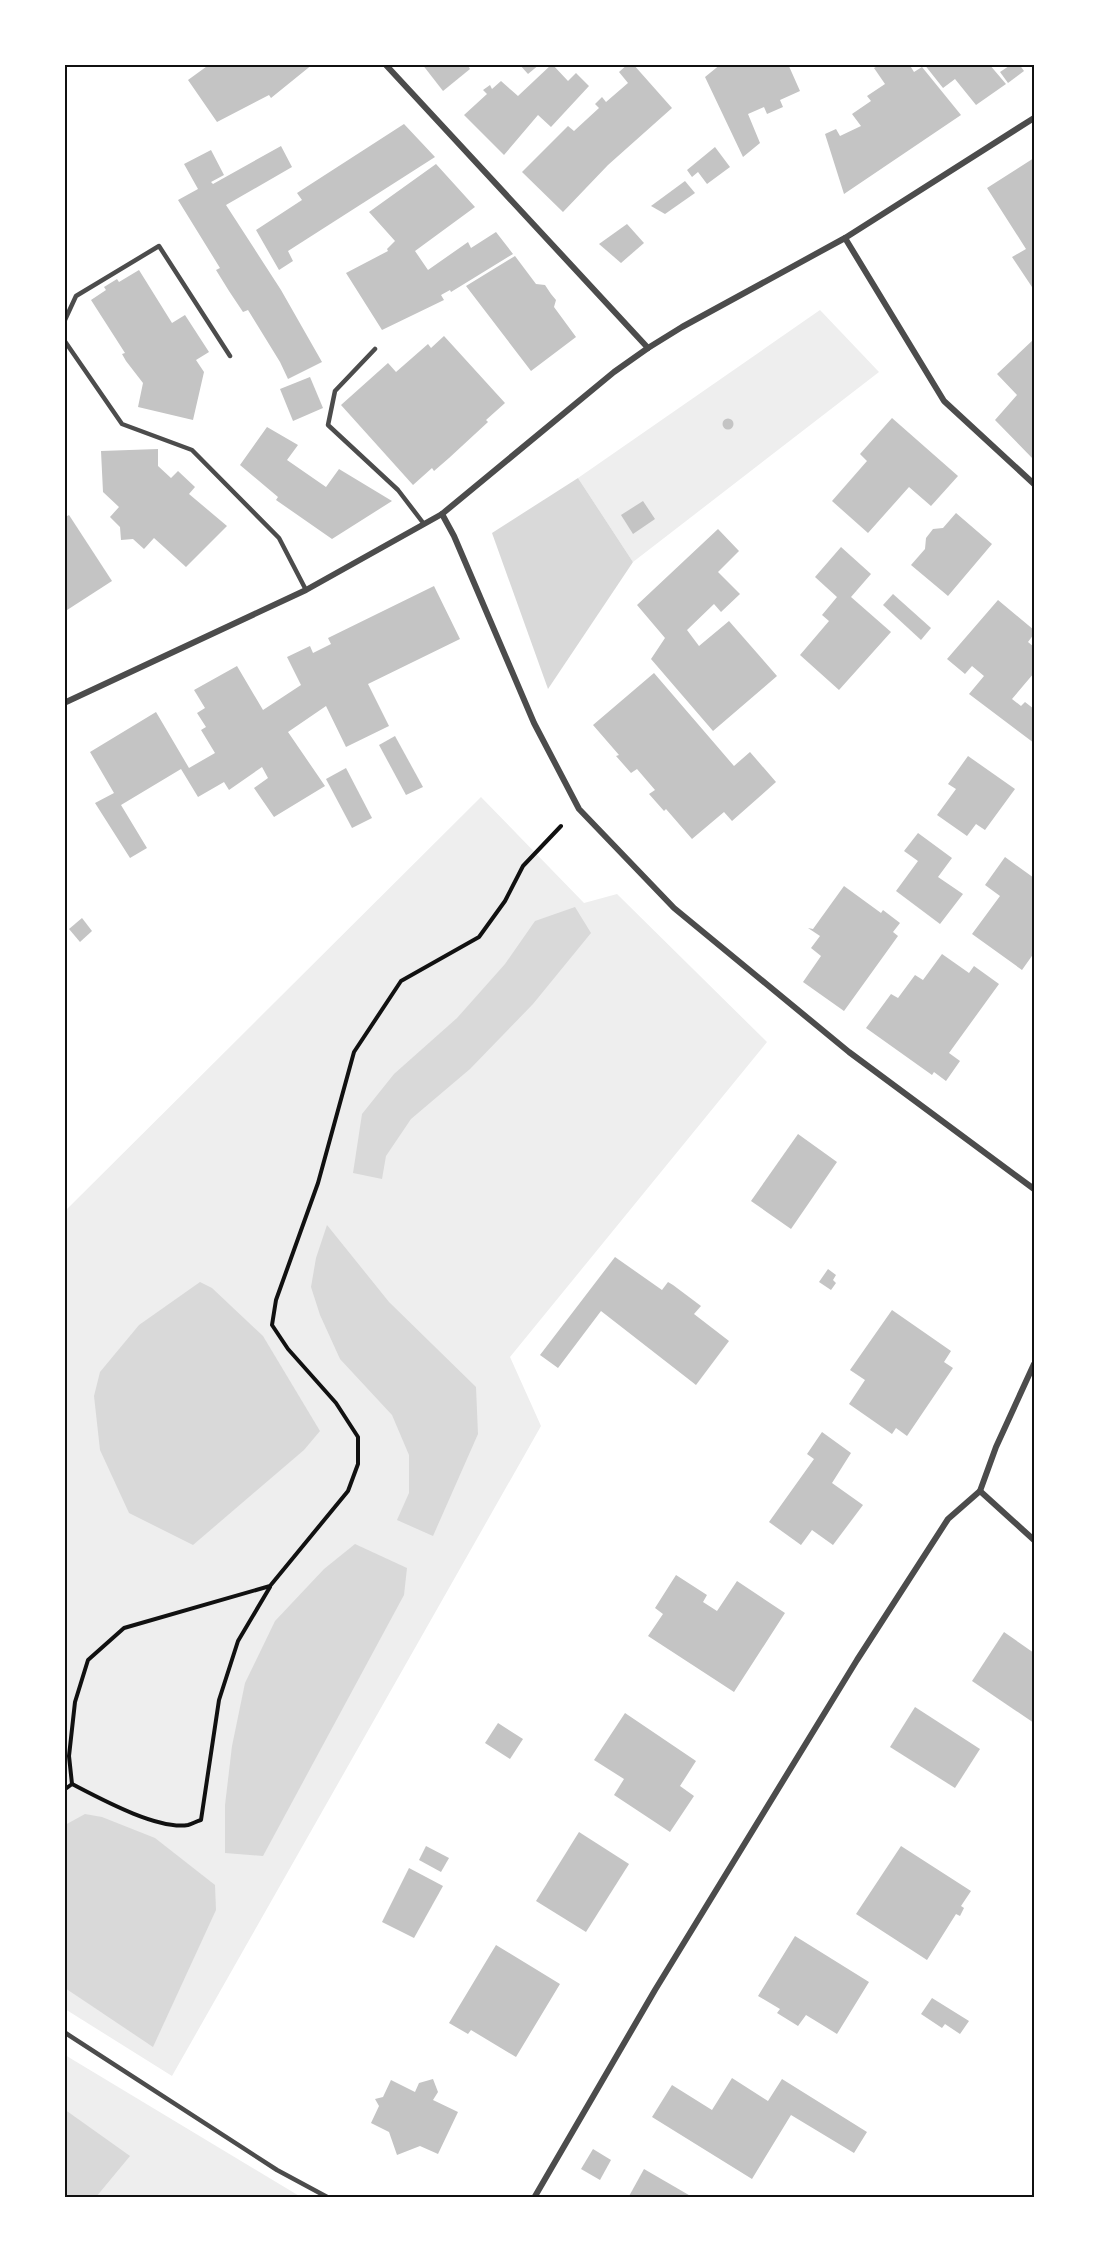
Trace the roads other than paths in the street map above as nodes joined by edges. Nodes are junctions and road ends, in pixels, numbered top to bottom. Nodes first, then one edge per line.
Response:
1 (385, 64) edge
2 (1035, 118) edge
3 (845, 238) junction
4 (64, 322) edge
5 (64, 340) edge
6 (648, 348) junction
7 (375, 349) dead end
8 (230, 356) dead end
9 (1035, 484) edge
10 (442, 514) junction
11 (424, 524) junction
12 (306, 590) junction
13 (64, 703) edge
14 (1035, 1189) edge
15 (1035, 1364) edge
16 (980, 1491) junction
17 (1035, 1540) edge
18 (64, 2032) edge
19 (329, 2198) edge
20 (534, 2198) edge

1 - 6 street
2 - 3 street
3 - 6 street
3 - 9 street
4 - 8 lane
5 - 12 lane
6 - 10 street
7 - 11 lane
10 - 11 street
10 - 14 street
11 - 12 street
12 - 13 street
15 - 16 street
16 - 17 street
16 - 20 street
18 - 19 lane

